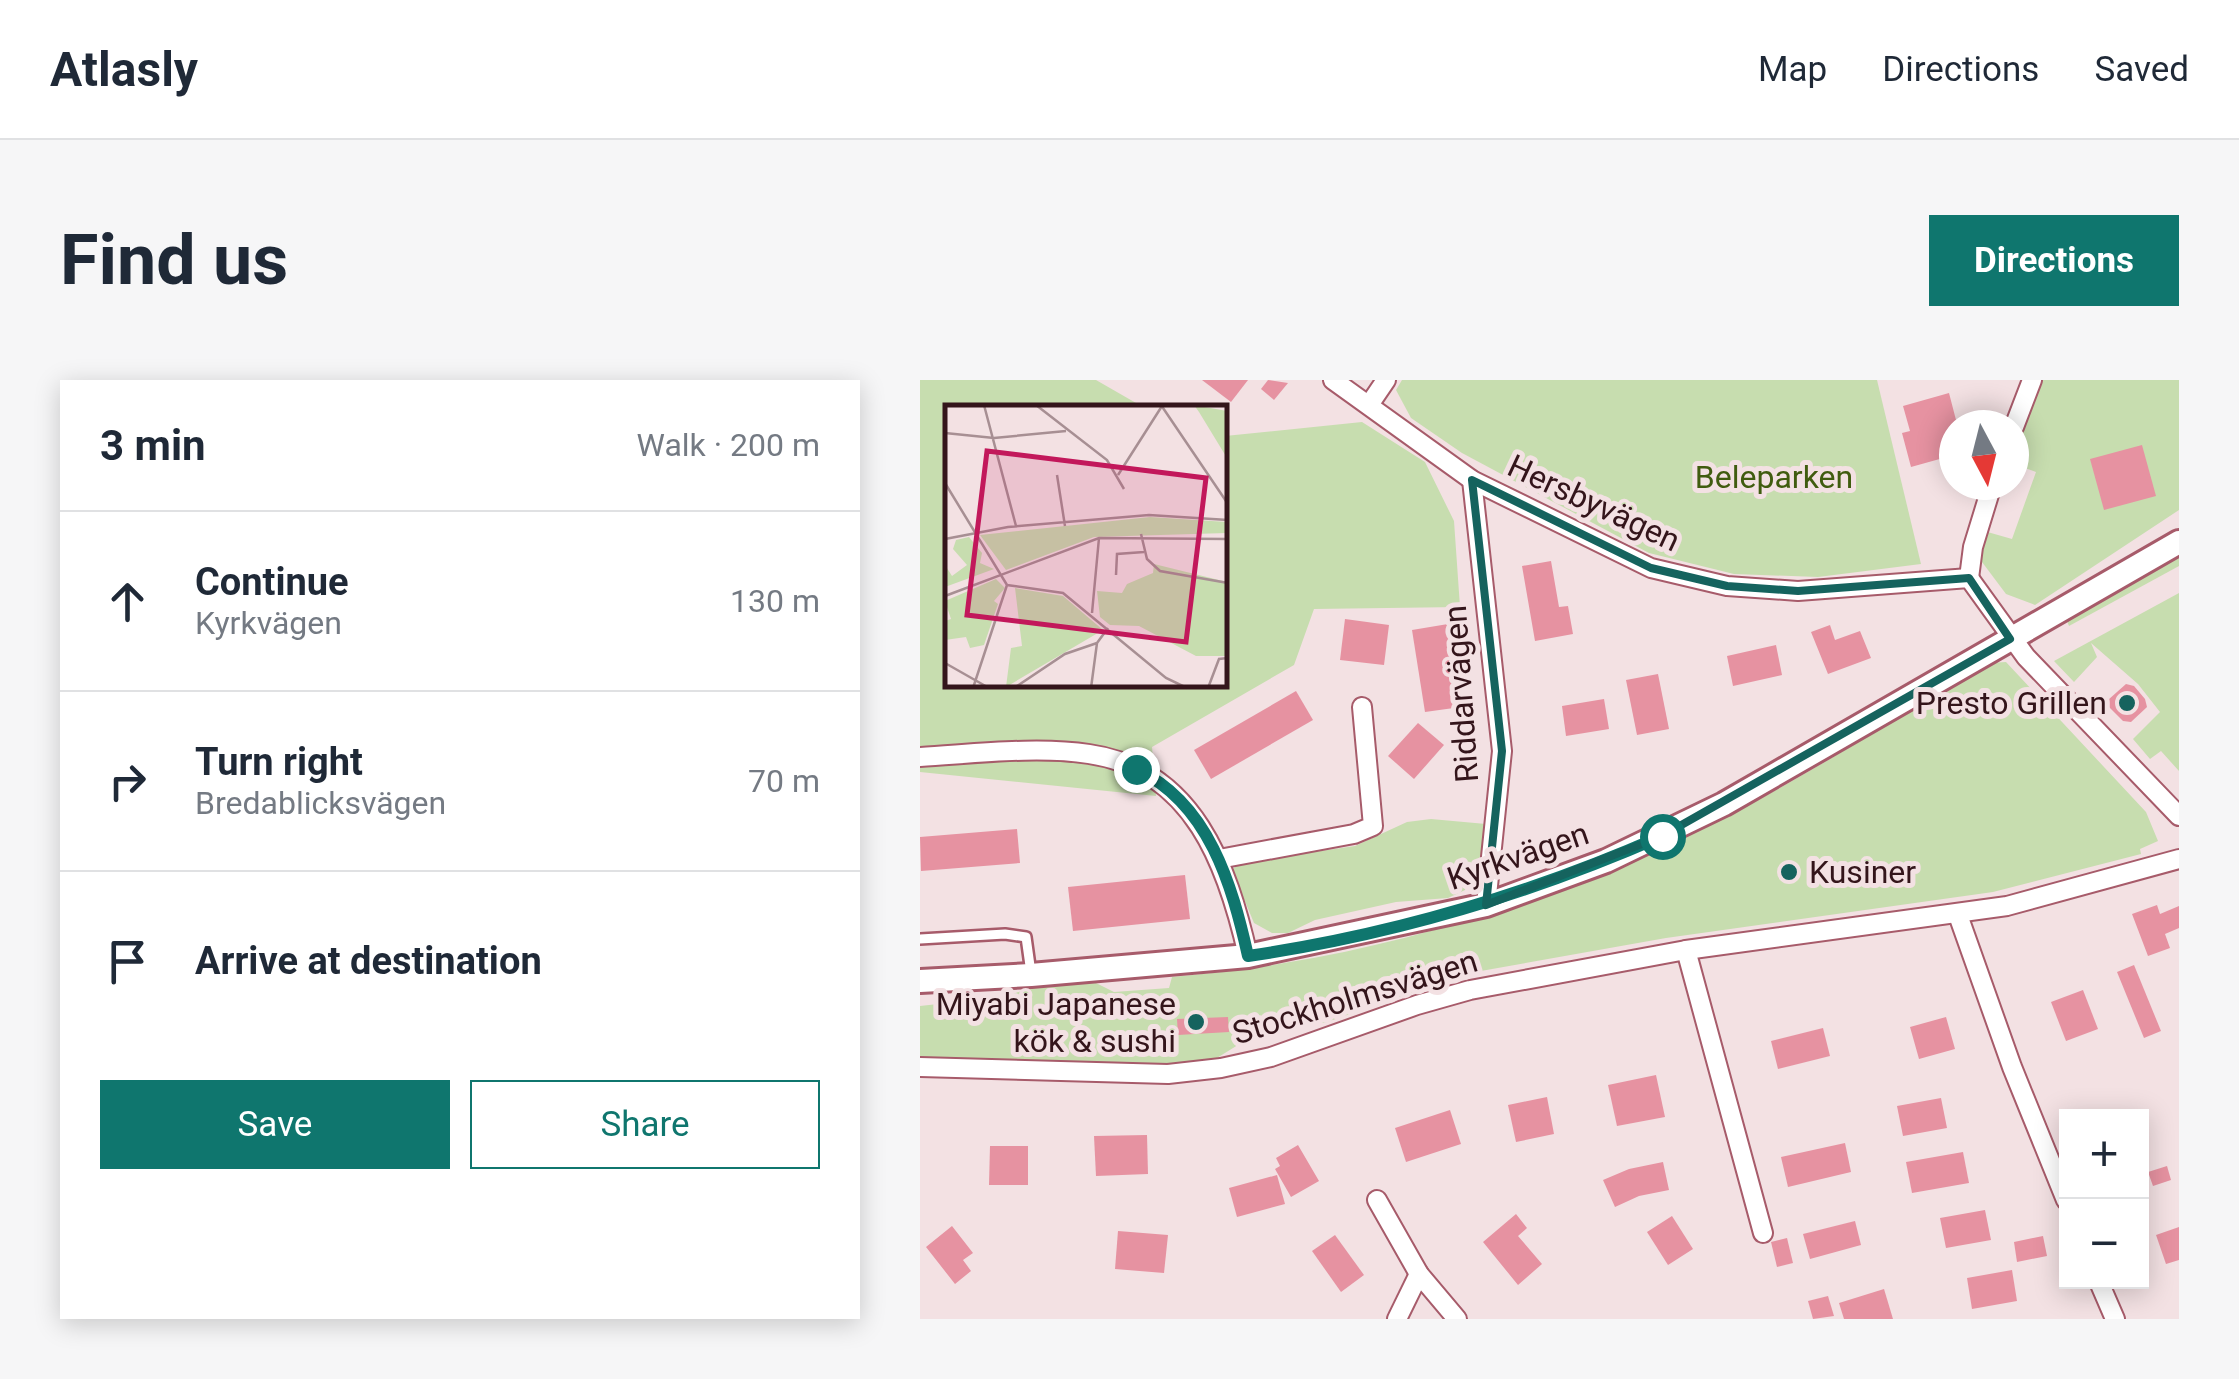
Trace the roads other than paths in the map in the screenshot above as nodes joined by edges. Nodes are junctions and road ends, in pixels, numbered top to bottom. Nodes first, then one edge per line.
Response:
1 (1333, 380) edge
2 (1386, 380) edge
3 (2032, 380) edge
4 (1369, 405) junction
5 (2021, 410) edge
6 (1472, 480) junction
7 (1987, 500) edge
8 (2179, 542) edge
9 (1968, 578) junction
10 (2010, 638) junction
11 (1362, 707) dead end
12 (920, 757) edge
13 (2179, 816) edge
14 (1219, 859) junction
15 (2179, 859) edge
16 (1486, 905) junction
17 (1958, 915) junction
18 (920, 939) edge
19 (1686, 950) junction
20 (1248, 956) junction
21 (1031, 976) junction
22 (920, 981) edge
23 (920, 1067) edge
24 (2066, 1199) edge
25 (1377, 1200) dead end
26 (1762, 1232) dead end
27 (1418, 1274) junction
28 (2103, 1289) edge
29 (1397, 1319) edge
30 (1457, 1319) edge
31 (2114, 1319) edge

1 - 4 street, Hersbyvägen
2 - 4 street
3 - 5 street
4 - 6 street, Hersbyvägen
6 - 9 street, Hersbyvägen
6 - 16 street, Riddarvägen
7 - 9 street
8 - 10 street, Kyrkvägen
9 - 10 street
10 - 13 street
10 - 16 street, Kyrkvägen
11 - 14 street
12 - 14 street
14 - 20 street
15 - 17 street, Stockholmsvägen
16 - 20 street, Kyrkvägen
17 - 19 street, Stockholmsvägen
17 - 24 street
18 - 21 lane
19 - 23 street, Stockholmsvägen
19 - 26 street
20 - 21 street, Kyrkvägen
21 - 22 street, Kyrkvägen
25 - 27 street
27 - 29 street
27 - 30 street
28 - 31 street

